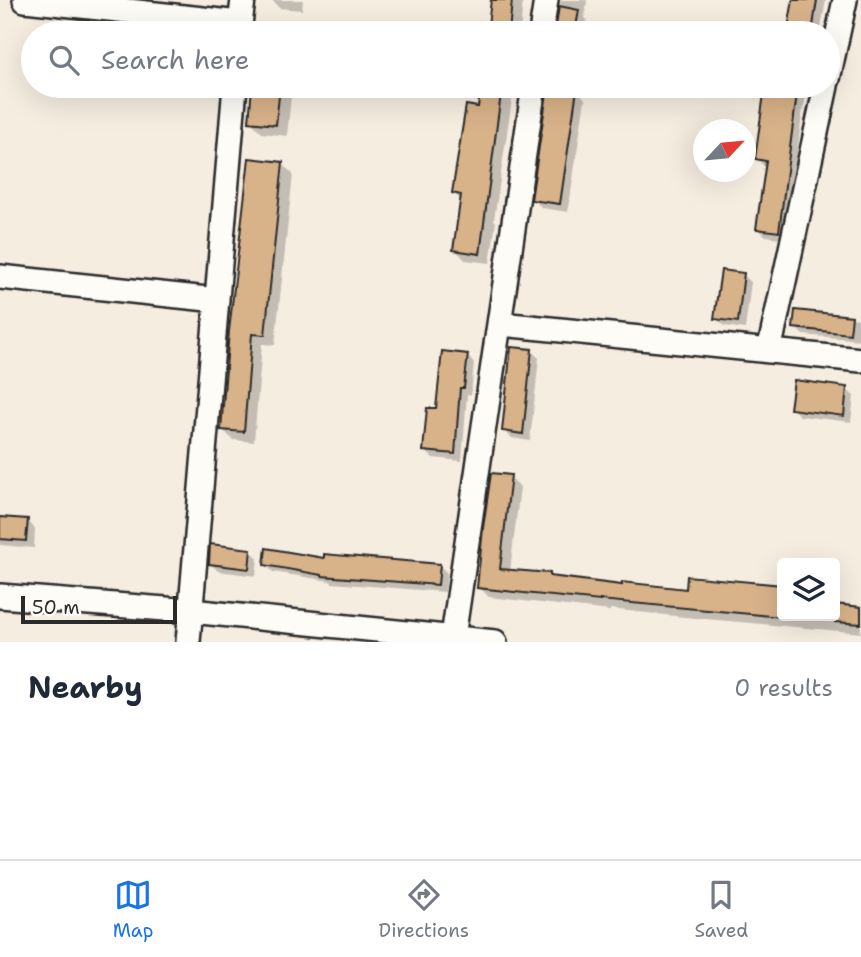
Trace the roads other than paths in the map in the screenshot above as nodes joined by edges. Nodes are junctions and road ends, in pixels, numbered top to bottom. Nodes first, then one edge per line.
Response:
1 (25, 0) edge
2 (243, 0) edge
3 (546, 0) edge
4 (845, 0) edge
5 (186, 21) edge
6 (241, 21) edge
7 (543, 21) edge
8 (840, 23) edge
9 (234, 98) edge
10 (532, 98) edge
11 (823, 98) edge
12 (0, 277) edge
13 (217, 300) junction
14 (500, 324) junction
15 (769, 351) junction
16 (861, 360) edge
17 (0, 596) edge
18 (191, 611) junction
19 (453, 637) junction
20 (188, 642) edge
21 (495, 642) edge

1 - 5 street
2 - 6 street
3 - 7 street
4 - 8 street
9 - 13 street
10 - 14 street
11 - 15 street
12 - 13 street
13 - 18 street
14 - 15 street
14 - 19 street
15 - 16 street
17 - 18 street
18 - 19 street
18 - 20 street
19 - 21 street

